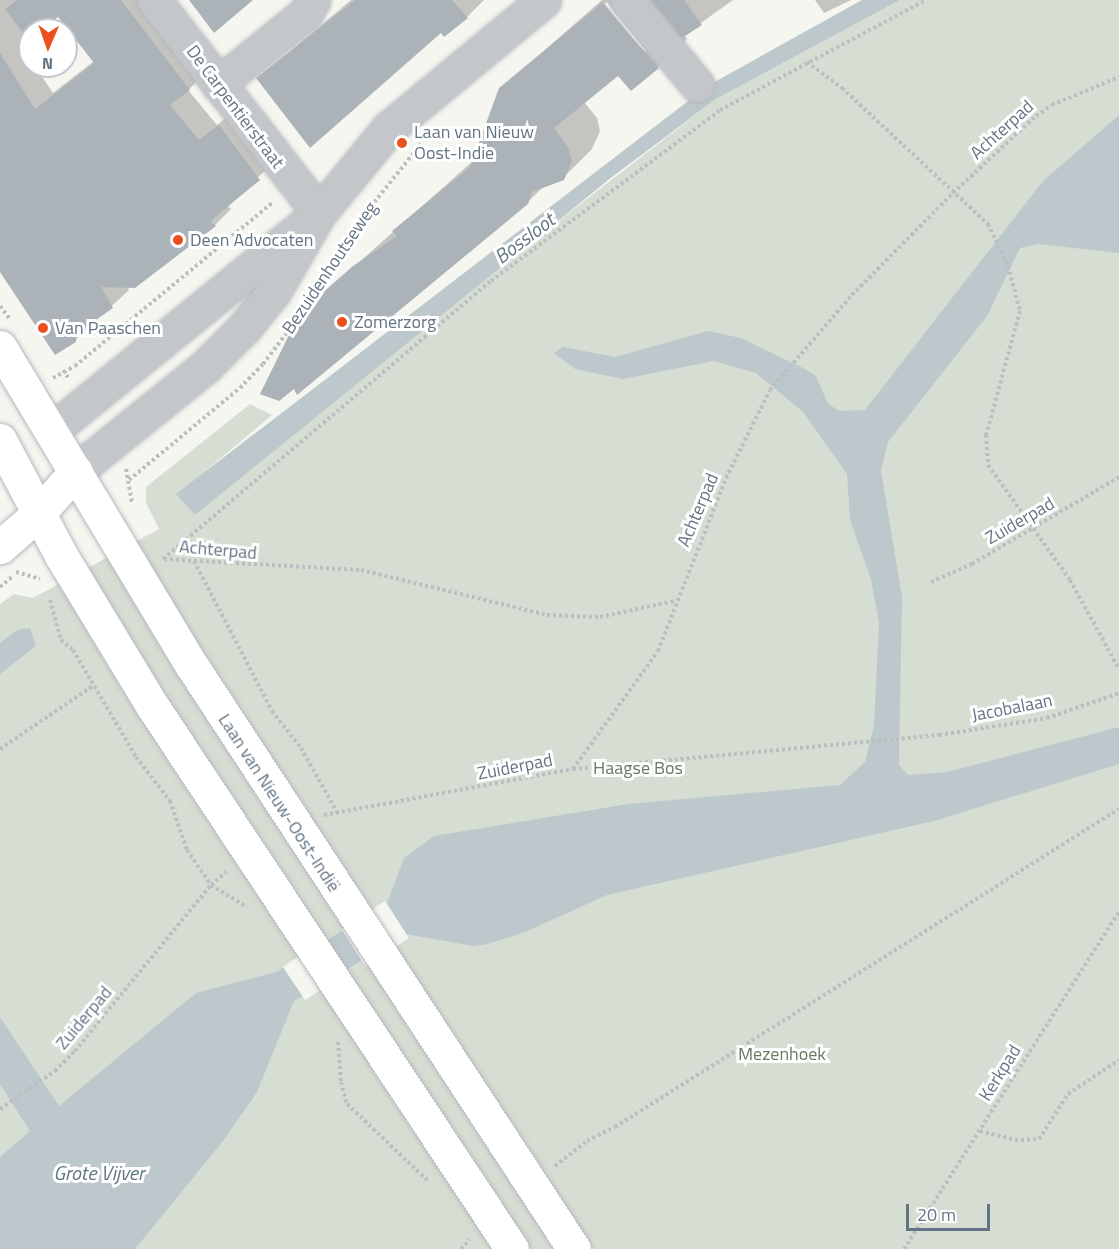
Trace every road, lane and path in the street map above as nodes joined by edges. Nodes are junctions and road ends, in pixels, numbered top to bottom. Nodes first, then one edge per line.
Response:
1 (154, 0) edge
2 (313, 0) edge
3 (544, 0) edge
4 (627, 0) edge
5 (926, 0) edge
6 (270, 15) dead end
7 (807, 62) junction
8 (211, 75) junction
9 (1119, 77) edge
10 (698, 85) dead end
11 (427, 137) dead end
12 (953, 193) junction
13 (319, 213) junction
14 (0, 347) edge
15 (51, 431) junction
16 (4, 461) edge
17 (76, 471) junction
18 (1119, 477) edge
19 (127, 486) dead end
20 (38, 514) junction
21 (1032, 531) junction
22 (8, 560) edge
23 (194, 561) junction
24 (42, 579) dead end
25 (932, 582) dead end
26 (0, 587) edge
27 (675, 600) junction
28 (1119, 669) edge
29 (94, 686) junction
30 (1119, 693) edge
31 (0, 749) edge
32 (573, 769) junction
33 (1119, 808) edge
34 (211, 885) junction
35 (1119, 911) edge
36 (254, 912) dead end
37 (345, 1024) junction
38 (1119, 1060) edge
39 (0, 1109) edge
40 (980, 1131) junction
41 (531, 1185) junction
42 (437, 1187) dead end
43 (491, 1218) junction
44 (461, 1249) edge
45 (512, 1249) edge
46 (574, 1249) edge
47 (904, 1249) edge

1 - 8 street, De Carpentierstraat
2 - 8 street
3 - 13 street, Bezuidenhoutseweg
4 - 10 street
5 - 7 path
6 - 8 street
7 - 12 path
7 - 23 path, Achterpad
8 - 13 street, De Carpentierstraat
9 - 12 path, Achterpad
11 - 19 path, Bezuidenhoutseweg
12 - 21 path
12 - 27 path, Achterpad
13 - 15 street, Bezuidenhoutseweg
13 - 17 street, Bezuidenhoutseweg
14 - 15 main road, Laan van Nieuw-Oost-Indië
15 - 16 main road, Bezuidenhoutseweg
15 - 17 main road, Laan van Nieuw-Oost-Indië
16 - 20 main road
17 - 20 main road, Bezuidenhoutseweg
17 - 41 main road, Laan van Nieuw-Oost-Indië
18 - 21 path, Zuiderpad
20 - 22 main road, Bezuidenhoutseweg
20 - 37 main road
21 - 25 path, Zuiderpad
21 - 28 path
22 - 26 path
23 - 27 path, Achterpad
23 - 32 path, Zuiderpad
24 - 29 path
27 - 32 path, Zuiderpad
29 - 31 path
29 - 34 path
30 - 32 path, Jacobalaan
33 - 41 path
34 - 36 path
34 - 39 path, Zuiderpad
35 - 40 path, Kerkpad
37 - 42 path
37 - 43 main road
38 - 40 path
40 - 47 path, Kerkpad
41 - 46 main road, Laan van Nieuw-Oost-Indië
43 - 44 path
43 - 45 main road

